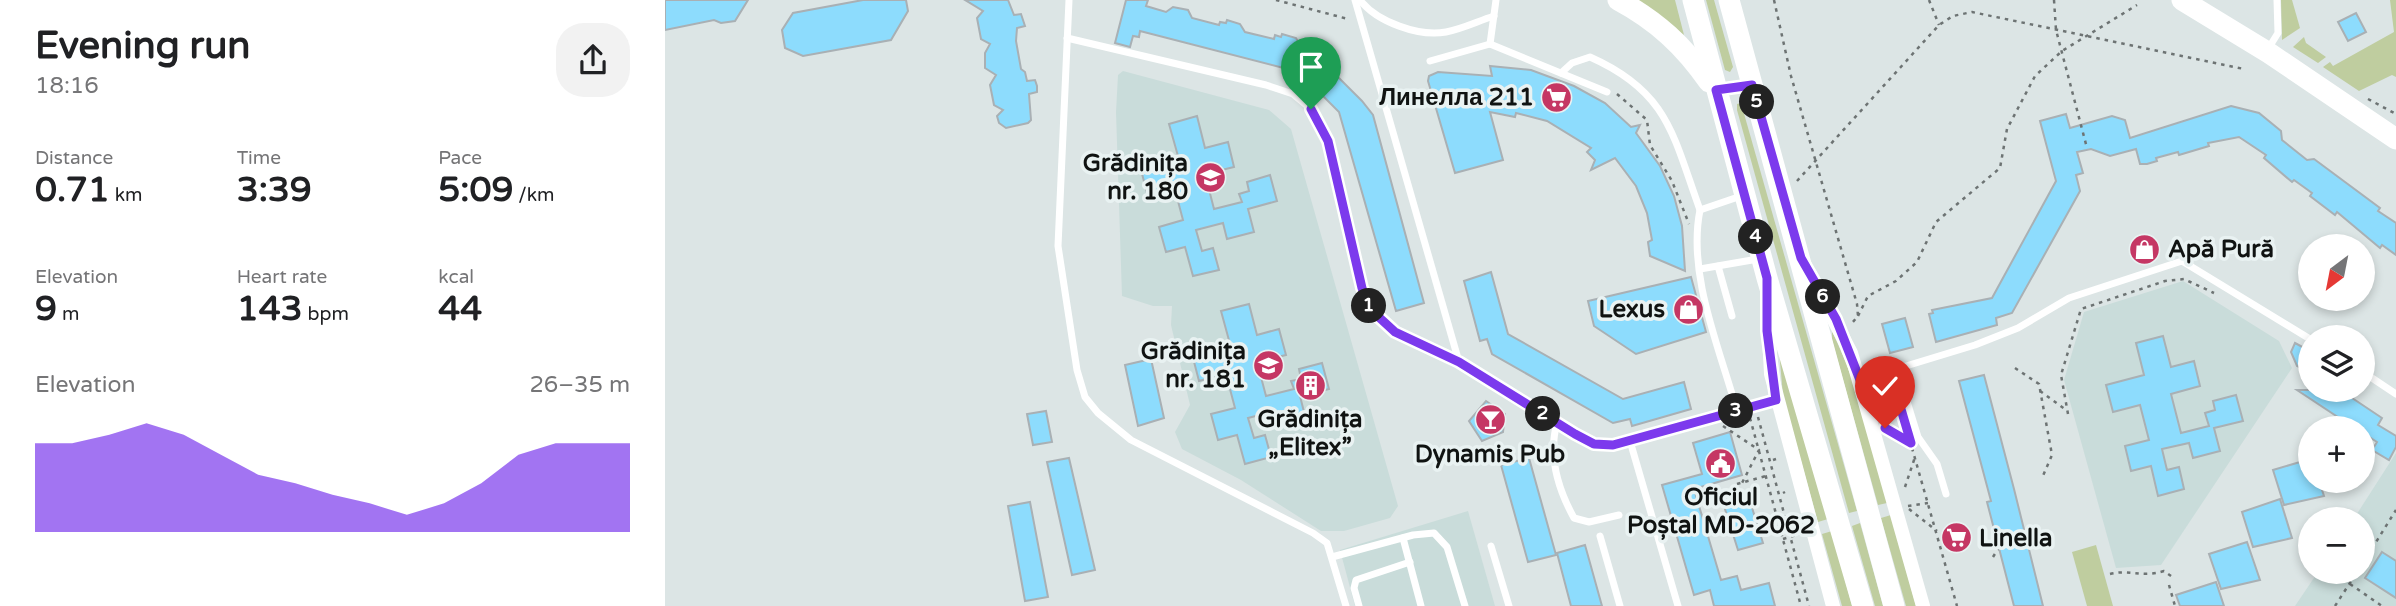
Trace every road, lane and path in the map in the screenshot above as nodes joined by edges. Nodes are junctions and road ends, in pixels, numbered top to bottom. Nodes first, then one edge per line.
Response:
1 (1069, 0) edge
2 (1276, 0) edge
3 (1358, 0) edge
4 (1496, 0) edge
5 (1618, 0) edge
6 (1693, 0) edge
7 (1730, 0) edge
8 (1774, 0) edge
9 (1929, 0) edge
10 (2054, 0) edge
11 (2182, 0) edge
12 (2277, 0) edge
13 (2137, 5) dead end
14 (1494, 16) junction
15 (1362, 22) junction
16 (1939, 25) junction
17 (2056, 30) junction
18 (2086, 37) junction
19 (1067, 38) junction
20 (1490, 44) junction
21 (2062, 51) junction
22 (2267, 51) junction
23 (1430, 61) dead end
24 (2243, 69) dead end
25 (1561, 74) junction
26 (1752, 85) junction
27 (1716, 90) junction
28 (1607, 92) joint
29 (2378, 101) dead end
30 (2396, 114) edge
31 (2396, 139) edge
32 (2087, 149) dead end
33 (1815, 161) junction
34 (1797, 181) dead end
35 (1745, 195) junction
36 (1700, 210) junction
37 (1695, 233) junction
38 (1801, 258) junction
39 (1718, 266) junction
40 (1765, 268) junction
41 (1700, 269) junction
42 (2219, 295) dead end
43 (1733, 316) dead end
44 (1858, 316) junction
45 (1849, 326) dead end
46 (2298, 332) edge
47 (1459, 362) junction
48 (2015, 368) dead end
49 (1898, 369) junction
50 (1860, 380) junction
51 (2375, 380) edge
52 (2040, 391) junction
53 (2396, 394) edge
54 (1776, 400) junction
55 (1751, 407) junction
56 (1737, 411) junction
57 (1557, 423) junction
58 (1723, 426) dead end
59 (1907, 430) dead end
60 (1888, 439) dead end
61 (1630, 441) junction
62 (1911, 443) junction
63 (1759, 450) junction
64 (1915, 457) junction
65 (1767, 462) dead end
66 (1762, 463) junction
67 (1766, 476) junction
68 (2042, 478) dead end
69 (1742, 483) junction
70 (1900, 483) dead end
71 (1737, 484) dead end
72 (1945, 494) dead end
73 (1777, 495) dead end
74 (1771, 496) junction
75 (1905, 500) dead end
76 (2396, 510) edge
77 (1619, 515) dead end
78 (1937, 531) junction
79 (2050, 532) dead end
80 (1600, 536) dead end
81 (1403, 538) junction
82 (2027, 538) dead end
83 (2375, 544) edge
84 (1491, 546) dead end
85 (1998, 549) dead end
86 (1332, 557) junction
87 (1993, 557) dead end
88 (1410, 562) junction
89 (2110, 574) dead end
90 (2174, 578) dead end
91 (2350, 584) joint
92 (2169, 585) dead end
93 (1346, 606) edge
94 (1359, 606) edge
95 (1421, 606) edge
96 (1465, 606) edge
97 (1509, 606) edge
98 (1620, 606) edge
99 (1678, 606) edge
100 (1801, 606) edge
101 (1809, 606) edge
102 (1833, 606) edge
103 (1863, 606) edge
104 (1894, 606) edge
105 (1923, 606) edge
106 (1957, 606) edge
107 (2175, 606) edge
108 (2335, 606) edge
109 (2382, 606) edge

1 - 19 lane
2 - 15 path
3 - 14 lane
3 - 15 lane
4 - 14 lane
5 - 27 main road
6 - 27 main road
7 - 26 main road
8 - 33 path
9 - 16 path
10 - 17 path
11 - 22 main road
12 - 22 lane
13 - 18 path
14 - 20 lane
15 - 47 lane
16 - 17 path
16 - 33 path
17 - 18 path
17 - 21 path
18 - 21 path
18 - 24 path
19 - 47 lane
19 - 86 lane
20 - 23 lane
20 - 25 lane
21 - 32 path
21 - 44 path
22 - 31 main road
25 - 28 lane
25 - 36 lane
26 - 27 main road
26 - 38 main road
27 - 35 main road
28 - 37 path
29 - 30 path
33 - 34 path
33 - 44 path
35 - 36 lane
35 - 40 main road
36 - 37 lane
37 - 41 lane
38 - 50 street
38 - 104 main road
39 - 40 lane
39 - 41 lane
39 - 43 lane
40 - 54 street
40 - 103 main road
41 - 56 lane
42 - 52 path
44 - 45 path
46 - 49 lane
47 - 57 lane
48 - 52 path
49 - 50 lane
49 - 72 lane
50 - 105 street
51 - 53 lane
52 - 68 path
54 - 55 lane
54 - 102 street
55 - 56 lane
55 - 63 path
55 - 101 path
56 - 61 lane
57 - 61 lane
57 - 77 lane
58 - 63 path
59 - 62 path
60 - 62 path
61 - 99 lane
62 - 64 path
63 - 66 path
63 - 69 path
64 - 70 path
64 - 78 path
65 - 66 path
66 - 67 path
67 - 69 path
67 - 74 path
69 - 71 path
73 - 74 path
74 - 100 path
75 - 78 path
76 - 83 path
78 - 106 path
79 - 82 path
80 - 98 lane
81 - 86 lane
81 - 88 lane
81 - 96 lane
84 - 97 lane
85 - 87 path
86 - 93 lane
88 - 94 lane
88 - 95 lane
89 - 90 path
91 - 108 path
91 - 109 path
92 - 107 path

